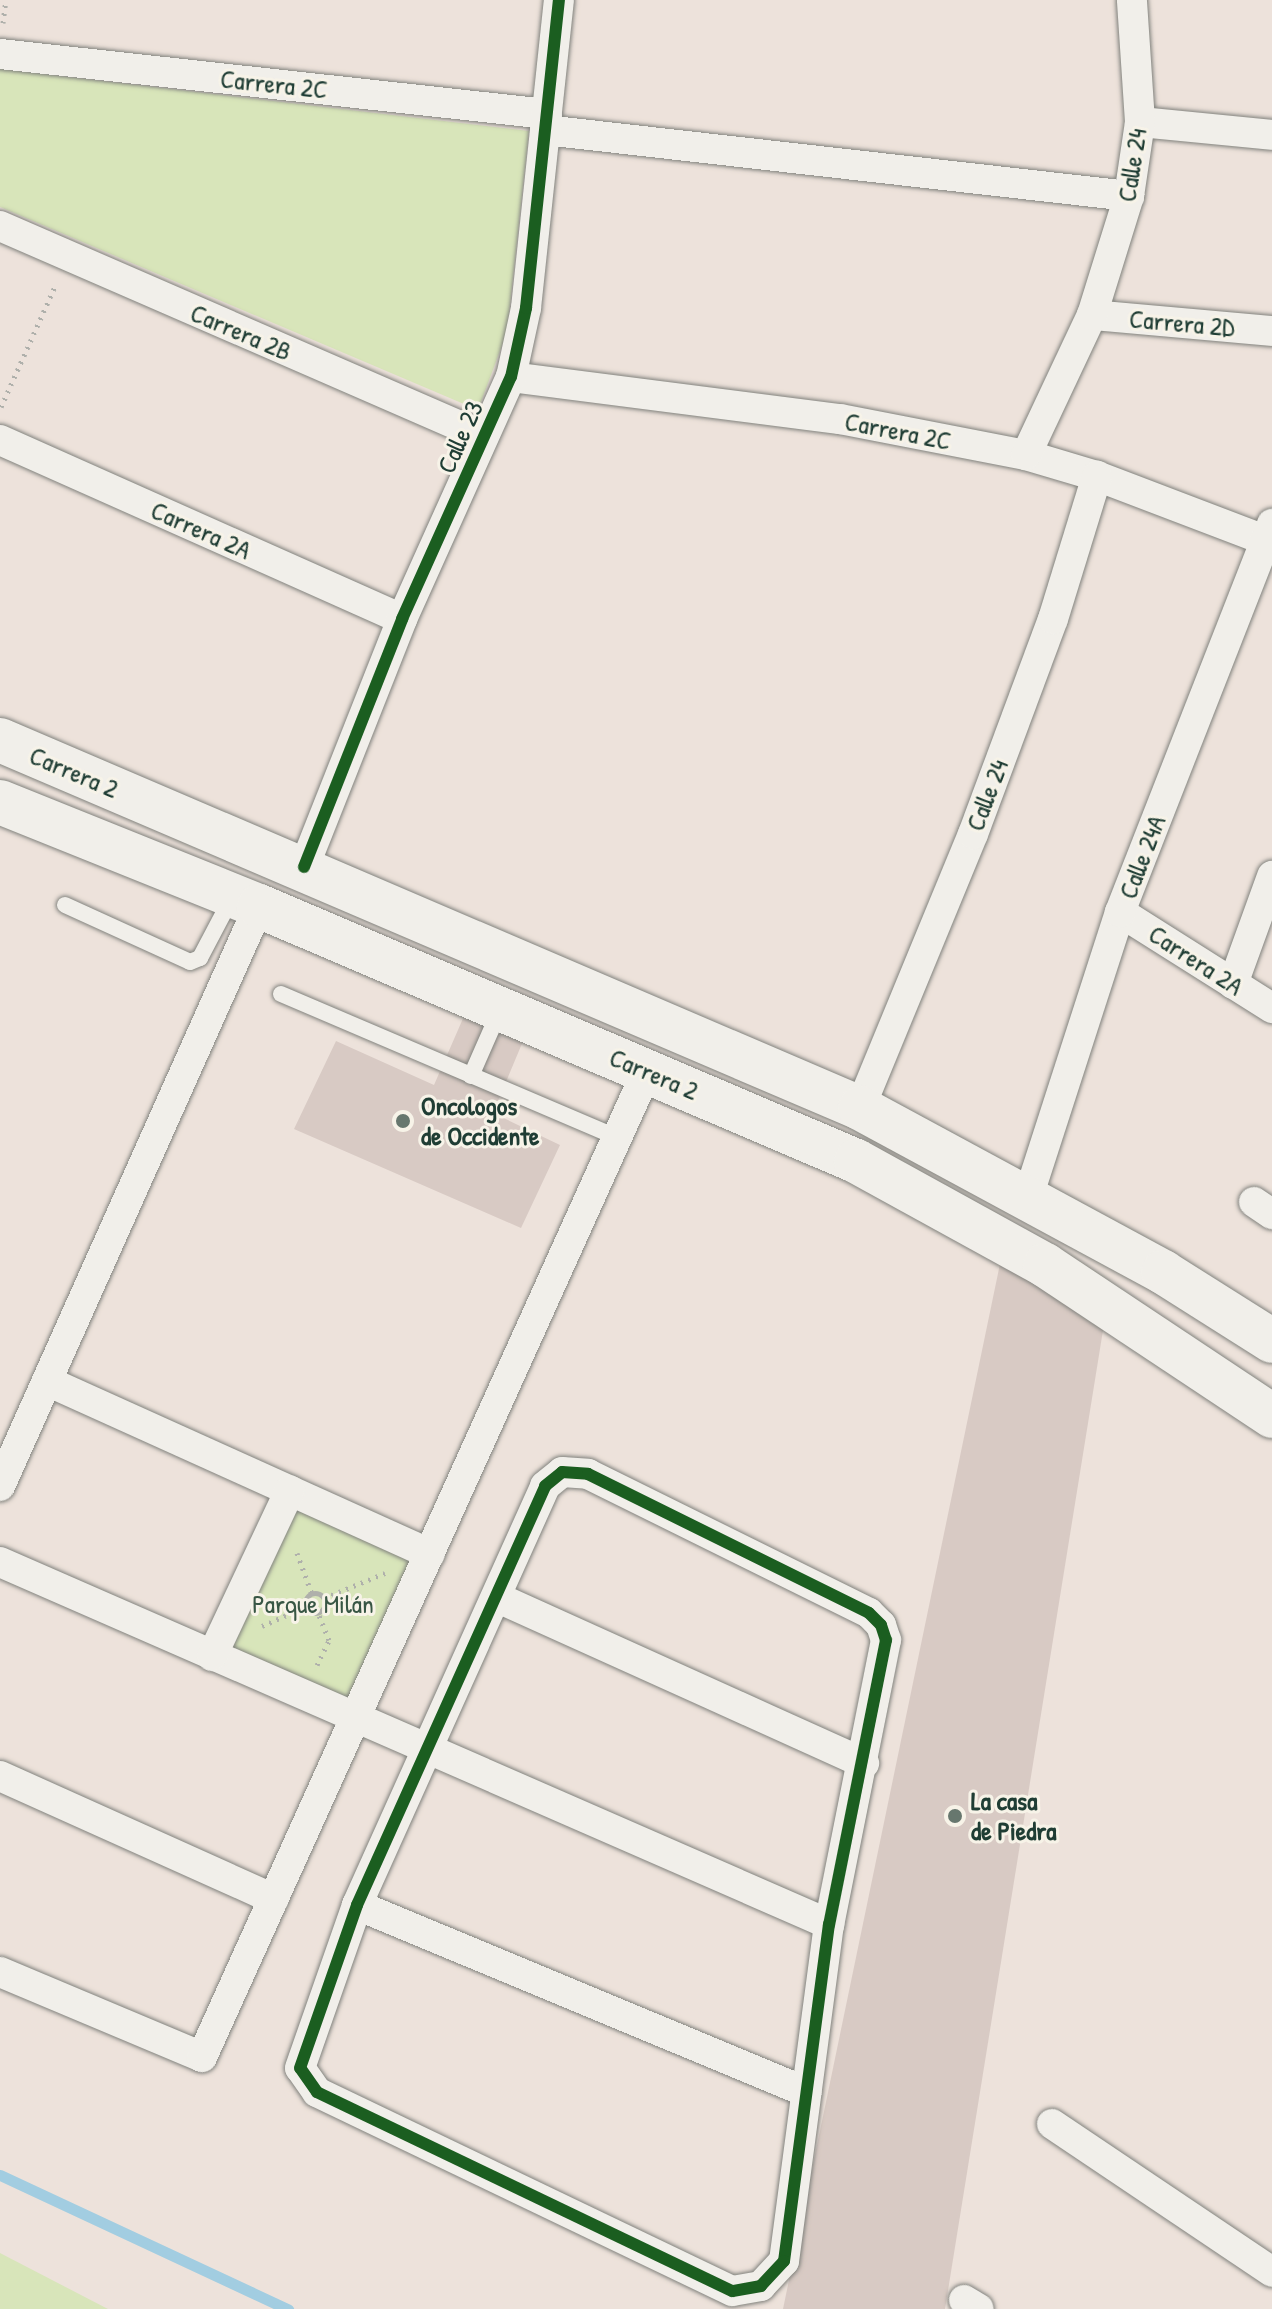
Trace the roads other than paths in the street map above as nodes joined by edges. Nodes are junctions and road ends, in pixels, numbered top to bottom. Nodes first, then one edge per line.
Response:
1 (559, 0) edge
2 (1132, 0) edge
3 (0, 54) edge
4 (546, 122) junction
5 (1140, 122) junction
6 (1272, 135) edge
7 (1129, 196) junction
8 (0, 226) edge
9 (1092, 315) junction
10 (1272, 331) edge
11 (511, 377) junction
12 (483, 436) junction
13 (0, 440) edge
14 (1026, 455) junction
15 (1097, 476) junction
16 (1270, 535) edge
17 (402, 619) junction
18 (0, 740) edge
19 (0, 802) edge
20 (304, 867) junction
21 (1272, 876) edge
22 (245, 901) junction
23 (65, 905) dead end
24 (1120, 912) junction
25 (1233, 984) junction
26 (281, 994) dead end
27 (1272, 1008) edge
28 (500, 1009) junction
29 (647, 1071) junction
30 (471, 1076) junction
31 (860, 1108) junction
32 (618, 1138) junction
33 (1028, 1197) junction
34 (1272, 1341) edge
35 (47, 1381) junction
36 (1272, 1416) edge
37 (0, 1486) edge
38 (290, 1490) junction
39 (430, 1554) junction
40 (0, 1562) edge
41 (496, 1597) junction
42 (212, 1656) junction
43 (356, 1718) junction
44 (430, 1751) junction
45 (864, 1763) junction
46 (0, 1776) edge
47 (274, 1899) junction
48 (357, 1905) junction
49 (829, 1924) junction
50 (0, 1972) edge
51 (807, 2092) junction
52 (1052, 2124) dead end
53 (1272, 2272) edge

1 - 4 street, Calle 23
2 - 5 street, Calle 24
3 - 4 street, Carrera 2C
4 - 7 street, Carrera 2C
4 - 11 street, Calle 23
5 - 6 street
5 - 7 street, Calle 24
7 - 9 street, Calle 24
8 - 12 street, Carrera 2B
9 - 10 street, Carrera 2D
9 - 14 street, Calle 24
11 - 12 street, Calle 23
11 - 14 street, Carrera 2C
12 - 17 street, Calle 23
13 - 17 street, Carrera 2A
14 - 15 street, Carrera 2C
15 - 16 street, Carrera 2C
15 - 31 street, Calle 24
16 - 24 street, Calle 24A
17 - 20 street, Calle 23
18 - 20 main road, Carrera 2
19 - 22 main road, Carrera 2
20 - 31 main road, Carrera 2
21 - 25 street
22 - 23 lane
22 - 28 main road, Carrera 2
22 - 35 street
24 - 25 street, Carrera 2A
24 - 33 street, Calle 24A
25 - 27 street, Carrera 2A
26 - 30 lane
28 - 29 main road, Carrera 2
28 - 30 lane
29 - 32 street
29 - 36 main road, Carrera 2
30 - 32 lane
31 - 33 main road, Carrera 2
32 - 39 street
33 - 34 main road, Carrera 2
35 - 37 street
35 - 38 street
38 - 39 street
38 - 42 street
39 - 43 street
40 - 42 street
41 - 44 street
41 - 45 street
41 - 45 street
42 - 43 street
43 - 44 street
43 - 47 street
44 - 48 street
44 - 49 street
45 - 49 street
46 - 47 street
47 - 50 street
48 - 51 street
48 - 51 street
49 - 51 street
52 - 53 street

